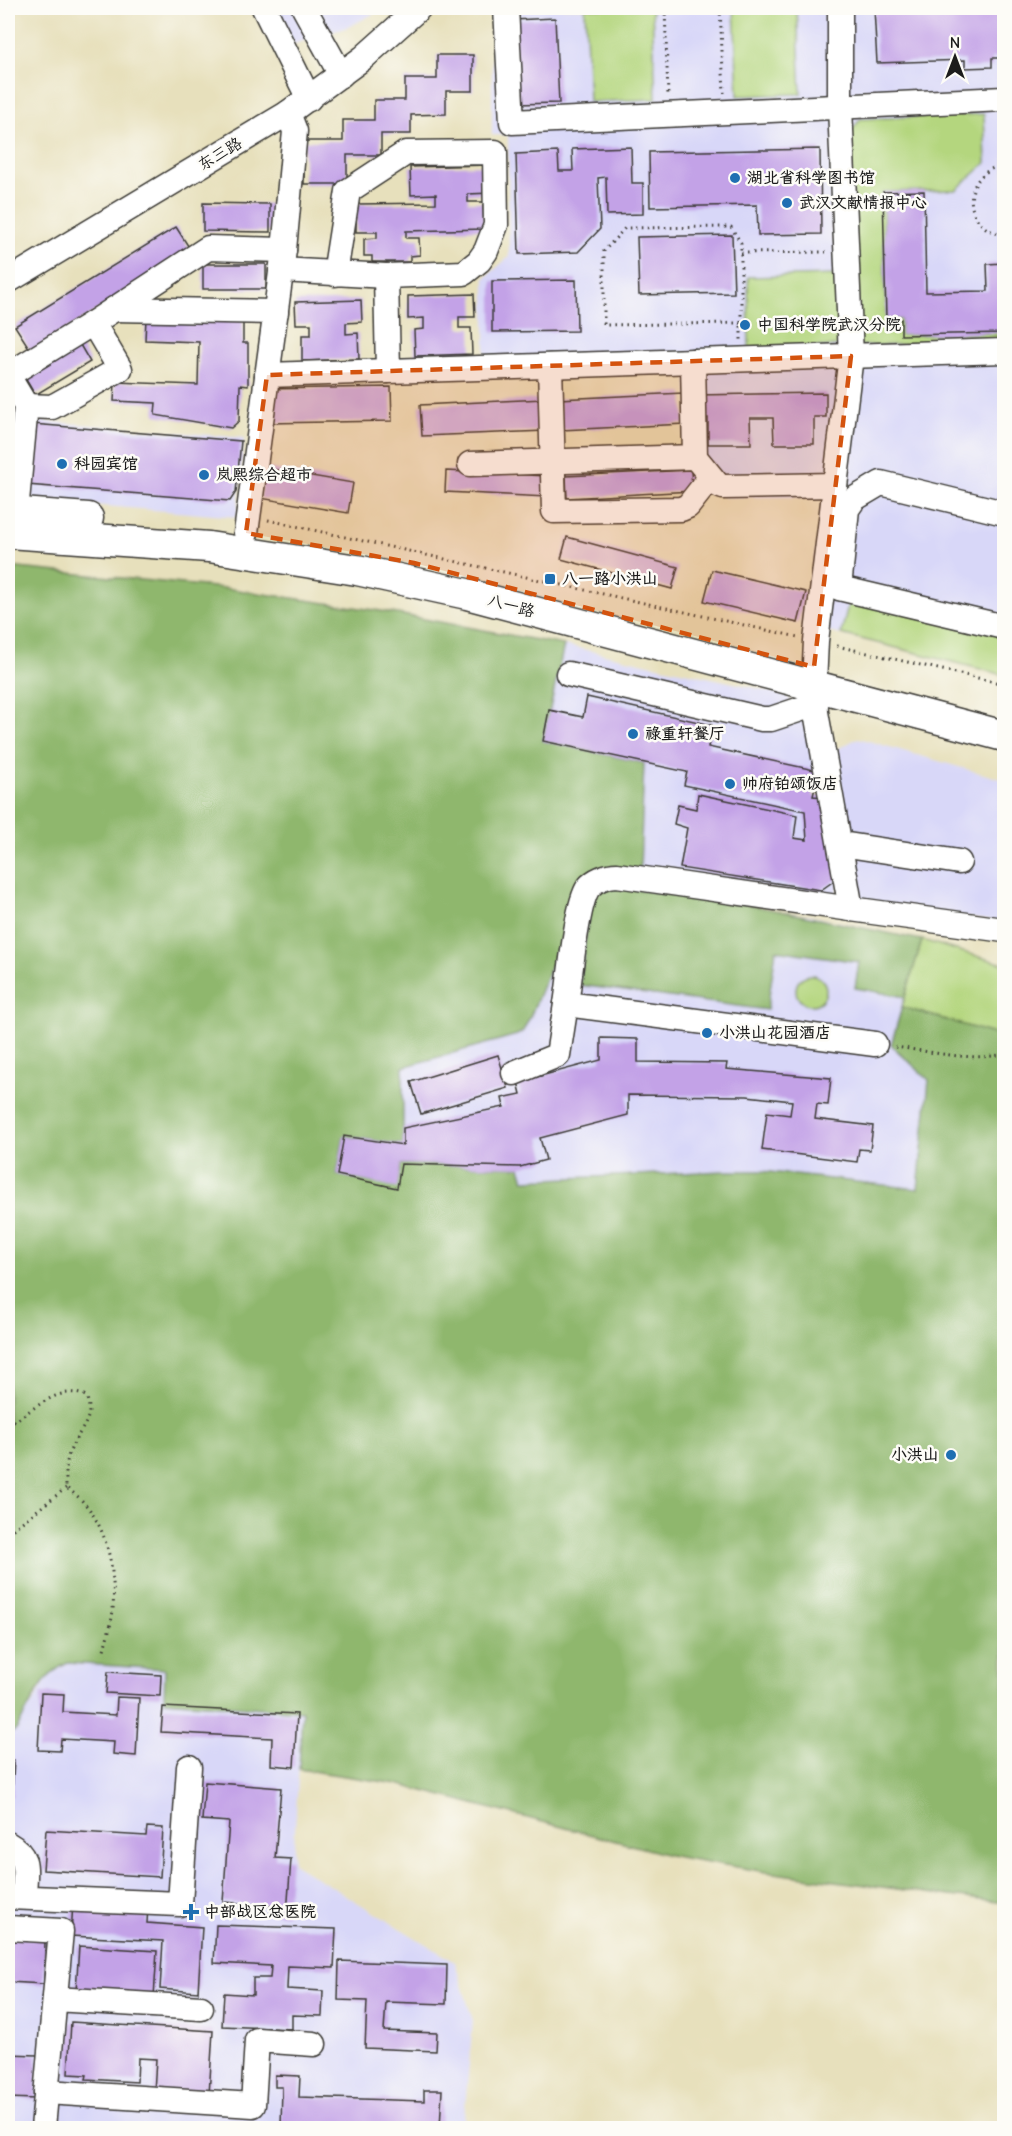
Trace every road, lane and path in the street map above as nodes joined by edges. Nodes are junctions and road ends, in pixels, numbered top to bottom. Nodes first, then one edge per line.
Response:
1 (264, 8) edge
2 (304, 8) edge
3 (419, 8) edge
4 (506, 8) edge
5 (665, 8) edge
6 (720, 8) edge
7 (840, 8) edge
8 (341, 75) junction
9 (309, 99) junction
10 (1005, 99) edge
11 (840, 107) junction
12 (724, 112) junction
13 (288, 113) junction
14 (669, 115) junction
15 (1005, 165) edge
16 (1005, 235) edge
17 (847, 252) junction
18 (741, 253) junction
19 (282, 260) junction
20 (335, 274) junction
21 (386, 276) junction
22 (8, 281) edge
23 (114, 309) junction
24 (276, 312) junction
25 (93, 323) junction
26 (741, 323) junction
27 (1005, 351) edge
28 (851, 356) junction
29 (741, 360) junction
30 (693, 361) junction
31 (550, 366) junction
32 (388, 371) junction
33 (8, 375) edge
34 (267, 375) junction
35 (26, 406) junction
36 (14, 452) edge
37 (695, 457) junction
38 (553, 461) junction
39 (470, 464) dead end
40 (710, 478) junction
41 (835, 485) junction
42 (1005, 513) edge
43 (10, 519) edge
44 (247, 524) junction
45 (839, 588) junction
46 (819, 616) junction
47 (1005, 627) edge
48 (815, 674) junction
49 (568, 675) dead end
50 (1005, 684) edge
51 (1005, 715) edge
52 (1005, 736) edge
53 (841, 844) junction
54 (959, 862) dead end
55 (851, 909) junction
56 (1005, 930) edge
57 (566, 1004) junction
58 (875, 1044) joint
59 (1005, 1054) edge
60 (514, 1073) dead end
61 (8, 1424) edge
62 (66, 1488) junction
63 (8, 1533) edge
64 (104, 1650) dead end
65 (189, 1767) dead end
66 (8, 1845) edge
67 (16, 1897) edge
68 (8, 1928) edge
69 (55, 1999) junction
70 (201, 2008) dead end
71 (314, 2044) dead end
72 (46, 2092) junction
73 (43, 2128) edge

1 - 9 street
2 - 8 street
3 - 8 street, 东三路
4 - 14 street
5 - 14 path
6 - 12 path
7 - 11 street
8 - 9 street, 东三路
9 - 13 street, 东三路
10 - 11 street
11 - 12 street
11 - 17 street
12 - 14 street
13 - 19 street
13 - 22 street, 东三路
15 - 16 path
17 - 18 path
17 - 28 street
18 - 26 path
18 - 26 path
19 - 20 street
19 - 23 street
19 - 24 street
20 - 21 street
20 - 21 street
21 - 32 street
23 - 24 street
23 - 25 street
24 - 34 street
25 - 33 street
25 - 35 street
26 - 29 path
27 - 28 street
28 - 29 street
28 - 41 street
29 - 30 street
30 - 31 street
30 - 37 street
31 - 32 street
31 - 38 street
32 - 34 street
33 - 35 street
34 - 44 street
35 - 36 street
36 - 43 street
37 - 38 street
37 - 40 street
38 - 39 street
38 - 40 street
40 - 41 street
41 - 46 street
42 - 45 street
43 - 44 main road, 八一路
43 - 48 main road, 八一路
44 - 48 main road, 八一路
44 - 48 path
45 - 46 street
45 - 47 street
46 - 48 street
48 - 49 street
48 - 50 path
48 - 51 main road, 八一路
48 - 52 main road, 八一路
48 - 53 street
53 - 54 street
53 - 55 street
55 - 56 street
55 - 57 street
57 - 58 street
57 - 60 street
58 - 59 path
61 - 62 path
62 - 63 path
62 - 64 path
65 - 67 street
66 - 67 street
68 - 69 street
69 - 70 street
69 - 72 street
71 - 72 street
72 - 73 street

